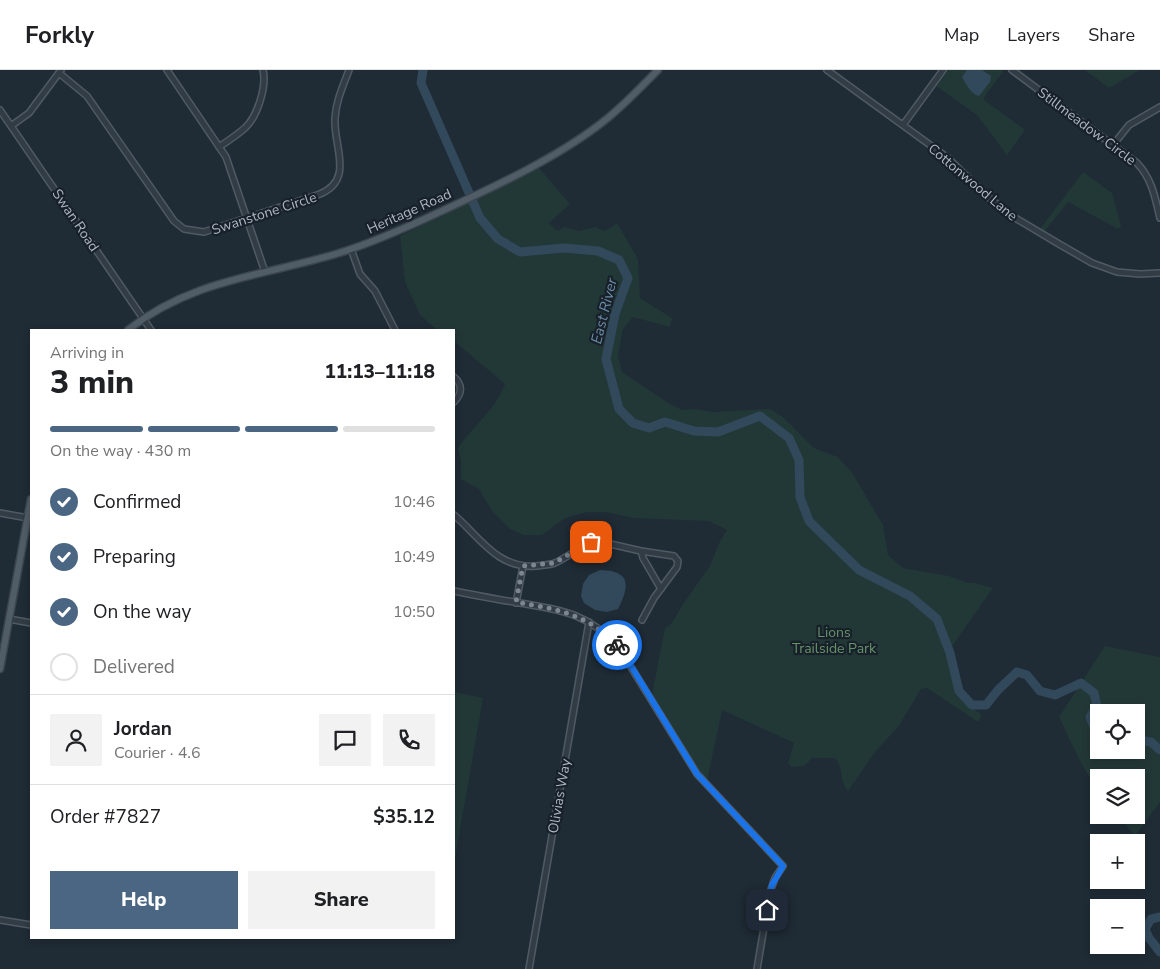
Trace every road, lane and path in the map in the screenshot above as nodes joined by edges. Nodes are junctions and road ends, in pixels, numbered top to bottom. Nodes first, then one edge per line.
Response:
1 (167, 70) edge
2 (263, 70) edge
3 (349, 70) edge
4 (658, 70) edge
5 (827, 70) edge
6 (943, 70) edge
7 (1012, 70) edge
8 (60, 72) edge
9 (1160, 107) edge
10 (0, 110) edge
11 (903, 125) junction
12 (11, 126) junction
13 (1113, 145) junction
14 (219, 147) junction
15 (1160, 218) edge
16 (247, 219) junction
17 (351, 249) junction
18 (265, 272) junction
19 (1160, 273) edge
20 (143, 318) junction
21 (129, 329) edge
22 (150, 329) edge
23 (394, 329) edge
24 (455, 378) edge
25 (455, 401) edge
26 (30, 506) edge
27 (0, 513) edge
28 (28, 518) junction
29 (455, 518) edge
30 (642, 551) junction
31 (523, 566) junction
32 (661, 588) junction
33 (455, 591) edge
34 (516, 602) junction
35 (9, 619) junction
36 (642, 620) dead end
37 (589, 622) junction
38 (30, 623) edge
39 (0, 669) edge
40 (0, 920) edge
41 (30, 925) edge
42 (529, 969) edge
43 (757, 969) edge

1 - 14 street
2 - 14 street
3 - 16 street, Swanstone Circle
4 - 17 main road, Heritage Road
5 - 11 street, Cottonwood Lane
6 - 11 street
7 - 13 street, Stillmeadow Circle
8 - 12 street, Swanstone Circle
8 - 16 street, Swanstone Circle
9 - 13 street
10 - 12 street, Swan Road
11 - 19 street, Cottonwood Lane
12 - 20 street, Swan Road
13 - 15 street, Stillmeadow Circle
14 - 16 street
16 - 18 street
17 - 18 main road, Heritage Road
17 - 23 street
18 - 20 main road, Heritage Road
20 - 21 main road, Heritage Road
20 - 22 street, Swan Road
24 - 25 street
26 - 28 main road
27 - 28 street
28 - 35 main road
29 - 31 street
30 - 31 street
30 - 32 street
30 - 32 street
31 - 34 street
32 - 36 street
33 - 34 street
34 - 37 street
35 - 38 street
35 - 39 main road
37 - 42 street, Olivias Way
37 - 43 street
40 - 41 street

